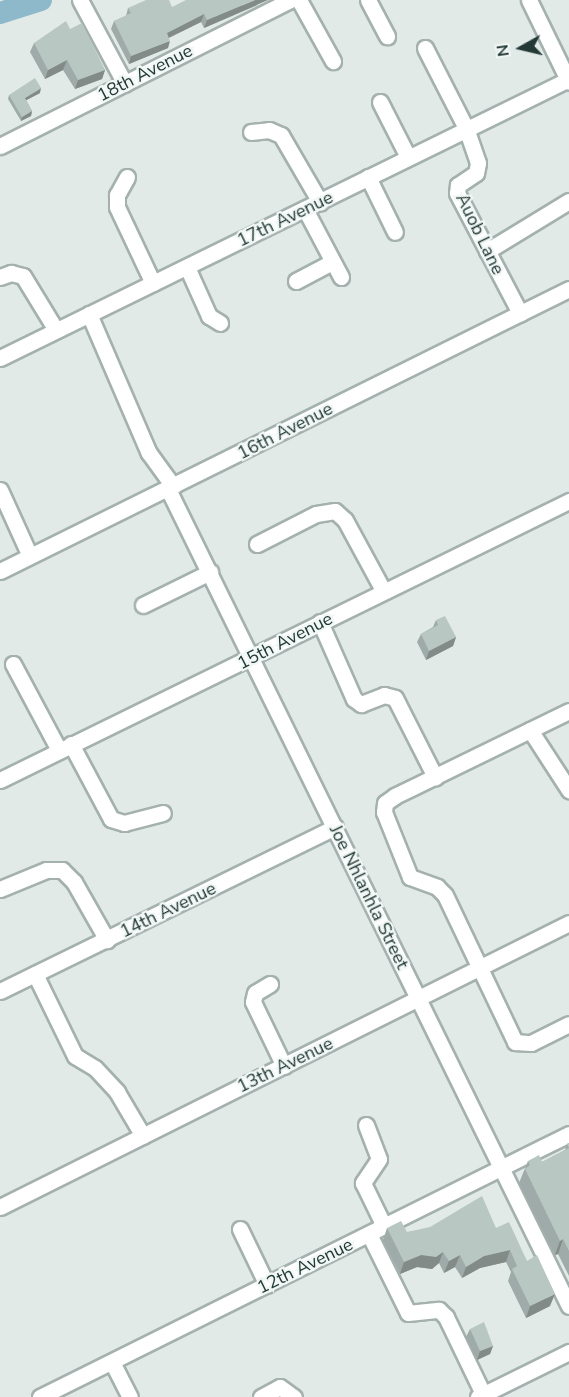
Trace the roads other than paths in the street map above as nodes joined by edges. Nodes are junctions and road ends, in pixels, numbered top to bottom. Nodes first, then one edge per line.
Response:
1 (290, 0) edge
2 (299, 0) edge
3 (368, 0) edge
4 (529, 0) edge
5 (81, 1) edge
6 (387, 36) dead end
7 (425, 48) dead end
8 (333, 62) dead end
9 (569, 80) edge
10 (125, 84) junction
11 (380, 102) dead end
12 (466, 128) junction
13 (251, 132) dead end
14 (0, 146) edge
15 (408, 157) junction
16 (128, 177) dead end
17 (368, 177) junction
18 (569, 201) edge
19 (320, 202) junction
20 (306, 209) junction
21 (395, 232) dead end
22 (487, 251) junction
23 (332, 262) junction
24 (187, 267) junction
25 (0, 277) edge
26 (341, 277) dead end
27 (296, 281) dead end
28 (153, 283) junction
29 (569, 289) edge
30 (520, 313) junction
31 (89, 314) junction
32 (220, 323) dead end
33 (56, 330) junction
34 (0, 358) edge
35 (171, 488) junction
36 (0, 490) edge
37 (569, 501) edge
38 (257, 544) dead end
39 (30, 556) junction
40 (0, 571) edge
41 (210, 572) junction
42 (383, 590) junction
43 (143, 605) dead end
44 (320, 622) junction
45 (253, 658) junction
46 (13, 664) dead end
47 (569, 711) edge
48 (530, 730) junction
49 (65, 747) junction
50 (435, 777) junction
51 (0, 780) edge
52 (569, 790) edge
53 (163, 813) dead end
54 (335, 827) junction
55 (0, 889) edge
56 (569, 923) edge
57 (107, 940) junction
58 (479, 968) junction
59 (35, 974) junction
60 (270, 984) dead end
61 (0, 991) edge
62 (419, 1000) junction
63 (569, 1023) edge
64 (284, 1066) junction
65 (366, 1125) dead end
66 (569, 1134) edge
67 (143, 1136) junction
68 (500, 1168) junction
69 (0, 1207) edge
70 (384, 1226) junction
71 (240, 1229) dead end
72 (369, 1234) junction
73 (267, 1285) junction
74 (569, 1306) edge
75 (569, 1352) edge
76 (112, 1362) junction
77 (481, 1396) edge
78 (40, 1397) edge
79 (130, 1397) edge
80 (261, 1397) edge
81 (294, 1397) edge

1 - 10 street, 18th Avenue
2 - 8 street
3 - 6 street
4 - 9 street
5 - 10 street
7 - 12 street
9 - 12 street, 17th Avenue
10 - 14 street, 18th Avenue
11 - 15 street
12 - 15 street, 17th Avenue
12 - 22 street, Auob Lane
13 - 19 street
15 - 17 street, 17th Avenue
16 - 28 street
17 - 19 street, 17th Avenue
17 - 21 street
18 - 22 street
19 - 20 street, 17th Avenue
20 - 23 street
20 - 24 street, 17th Avenue
22 - 30 street, Auob Lane
23 - 26 street
23 - 27 street
24 - 28 street, 17th Avenue
24 - 32 street
25 - 33 street
28 - 31 street, 17th Avenue
29 - 30 street, 16th Avenue
30 - 35 street, 16th Avenue
31 - 33 street, 17th Avenue
31 - 35 street, Joe Nhlanhla Street
33 - 34 street, 17th Avenue
35 - 39 street, 16th Avenue
35 - 41 street, Joe Nhlanhla Street
36 - 39 street
37 - 42 street, 15th Avenue
38 - 42 street
39 - 40 street, 16th Avenue
41 - 43 street
41 - 45 street, Joe Nhlanhla Street
42 - 44 street, 15th Avenue
44 - 45 street, 15th Avenue
44 - 50 street
45 - 49 street, 15th Avenue
45 - 54 street, Joe Nhlanhla Street
46 - 49 street
47 - 48 street
48 - 50 street
48 - 52 street
49 - 51 street, 15th Avenue
49 - 53 street
50 - 58 street
54 - 57 street, 14th Avenue
54 - 62 street, Joe Nhlanhla Street
55 - 57 street
56 - 58 street, 13th Avenue
57 - 59 street, 14th Avenue
58 - 62 street, 13th Avenue
58 - 63 street
59 - 61 street, 14th Avenue
59 - 67 street
60 - 64 street
62 - 64 street, 13th Avenue
62 - 68 street, Joe Nhlanhla Street
64 - 67 street, 13th Avenue
65 - 70 street
66 - 68 street, 12th Avenue
67 - 69 street, 13th Avenue
68 - 70 street, 12th Avenue
68 - 74 street, Joe Nhlanhla Street
70 - 72 street, 12th Avenue
71 - 73 street
72 - 73 street, 12th Avenue
72 - 77 street
73 - 76 street, 12th Avenue
75 - 77 street
76 - 78 street, 12th Avenue
76 - 79 street
80 - 81 street

